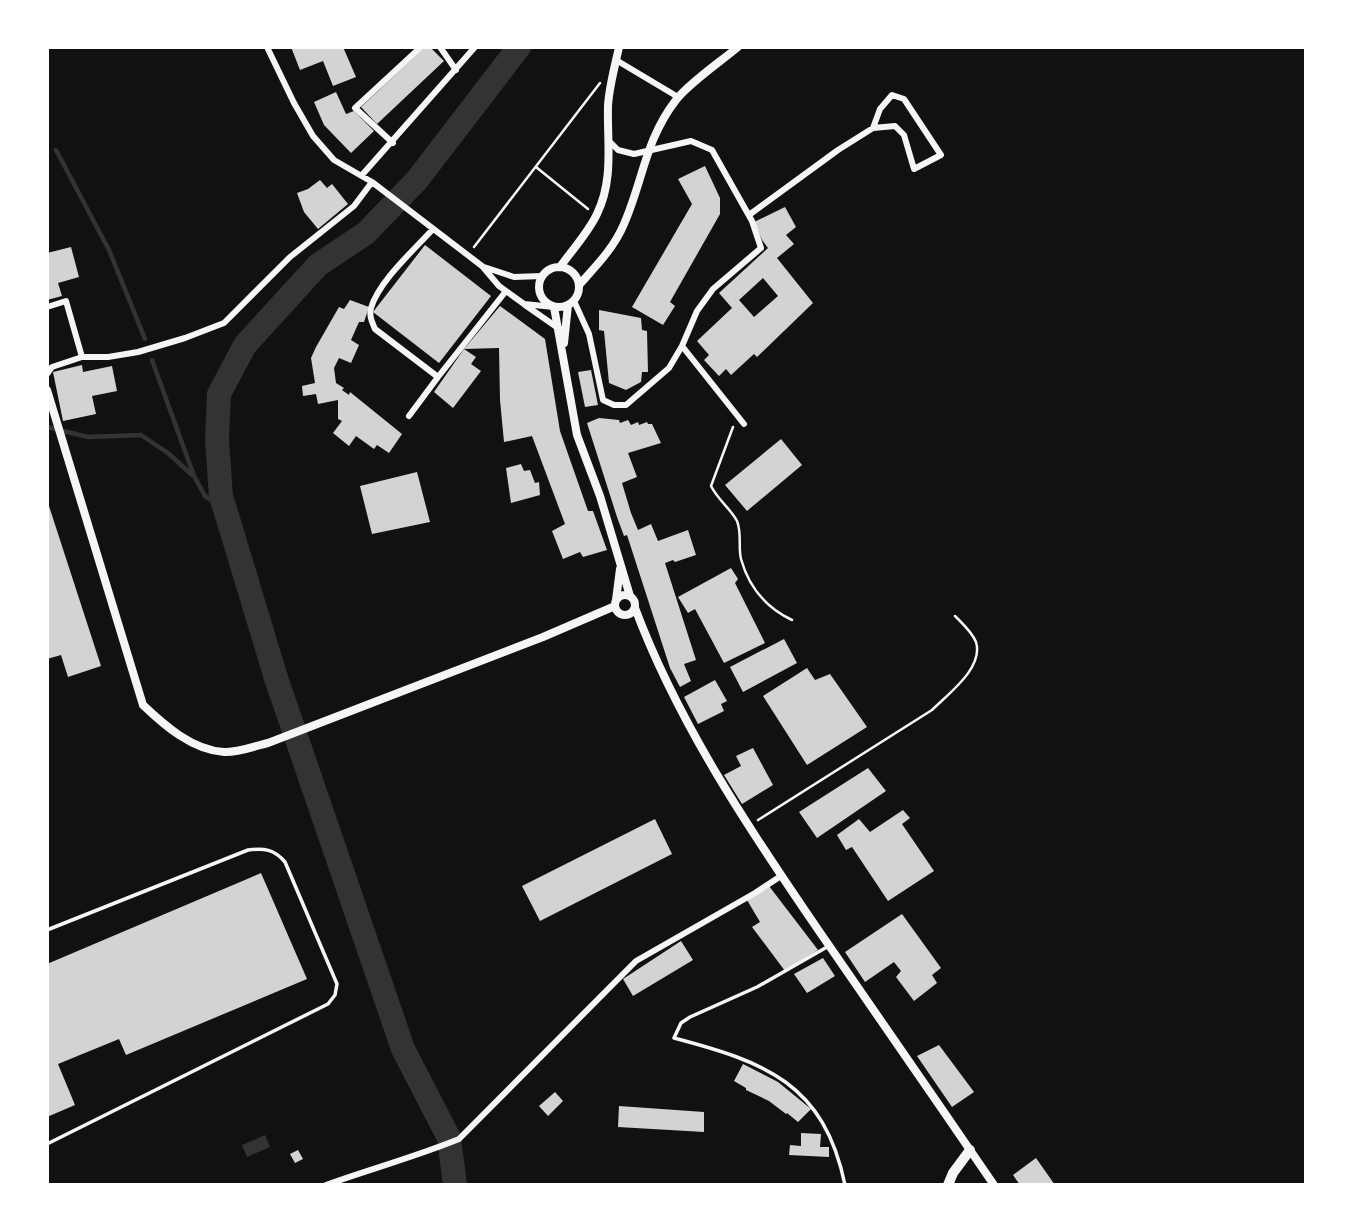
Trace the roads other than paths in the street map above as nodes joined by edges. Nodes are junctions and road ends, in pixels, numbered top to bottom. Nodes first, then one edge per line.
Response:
1 (267, 47) edge
2 (421, 47) edge
3 (440, 47) edge
4 (475, 47) edge
5 (619, 47) edge
6 (738, 47) edge
7 (616, 60) junction
8 (456, 70) junction
9 (678, 97) junction
10 (873, 128) junction
11 (393, 142) junction
12 (610, 142) junction
13 (647, 152) junction
14 (362, 175) junction
15 (375, 184) junction
16 (749, 215) junction
17 (433, 229) junction
18 (482, 266) junction
19 (560, 267) junction
20 (542, 276) junction
21 (579, 285) junction
22 (506, 291) junction
23 (571, 303) junction
24 (524, 304) junction
25 (47, 307) edge
26 (554, 307) junction
27 (558, 328) junction
28 (682, 346) junction
29 (563, 350) junction
30 (82, 356) junction
31 (47, 374) edge
32 (438, 377) junction
33 (47, 390) edge
34 (409, 416) dead end
35 (744, 424) dead end
36 (621, 563) junction
37 (630, 596) junction
38 (616, 606) junction
39 (635, 608) junction
40 (628, 615) junction
41 (646, 637) junction
42 (781, 876) junction
43 (47, 930) edge
44 (829, 946) junction
45 (47, 1144) edge
46 (970, 1150) junction
47 (326, 1185) edge
48 (845, 1185) edge
49 (948, 1185) edge
50 (994, 1185) edge

1 - 14 street
2 - 11 street
3 - 8 street
4 - 8 street
5 - 7 street
6 - 9 street
7 - 9 street
7 - 12 street
8 - 11 street
9 - 13 street
10 - 10 street
10 - 16 street
11 - 14 street
12 - 13 street
12 - 19 street
13 - 16 street
13 - 21 street
14 - 15 street
15 - 17 street
15 - 30 street
16 - 28 street
17 - 18 street
17 - 32 street
18 - 20 street
18 - 22 street
19 - 20 street
19 - 21 street
20 - 26 street
21 - 23 street
22 - 24 street
22 - 32 street
23 - 26 street
23 - 28 street
23 - 29 street
24 - 26 street
24 - 27 street
25 - 30 street
26 - 27 street
27 - 29 street
28 - 35 street
29 - 36 street
30 - 31 street
32 - 34 street
33 - 38 street
36 - 37 street
36 - 38 street
37 - 38 street
37 - 39 street
38 - 40 street
39 - 40 street
39 - 41 street
40 - 41 street
41 - 42 street
42 - 44 street
42 - 47 street
43 - 45 lane
44 - 46 street
44 - 48 lane
46 - 49 highway
46 - 50 street

